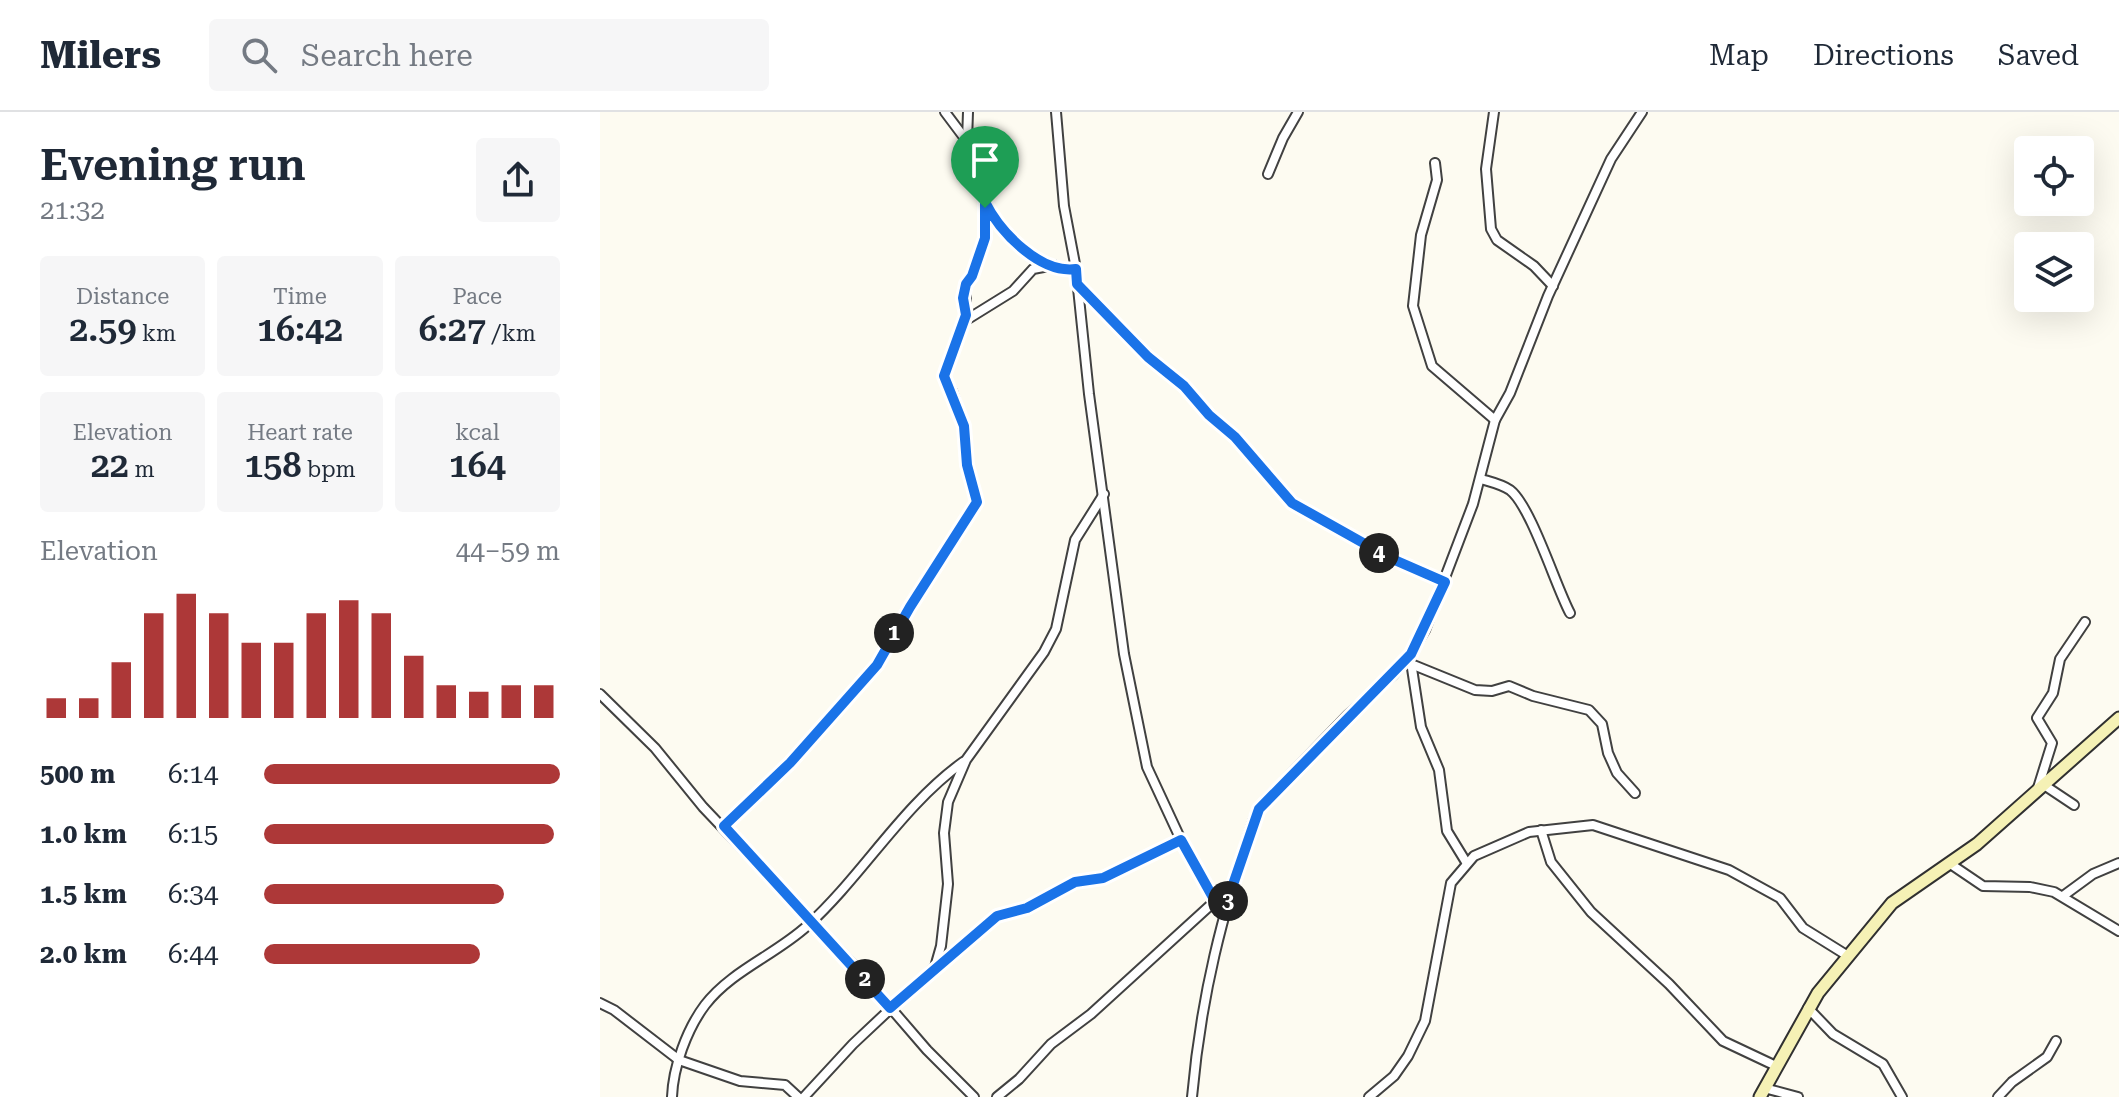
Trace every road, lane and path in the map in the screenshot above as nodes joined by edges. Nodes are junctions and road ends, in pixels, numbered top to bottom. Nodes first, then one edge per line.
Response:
1 (945, 112) edge
2 (968, 112) edge
3 (1056, 112) edge
4 (1298, 112) edge
5 (1494, 112) edge
6 (1642, 112) edge
7 (967, 141) junction
8 (1435, 163) dead end
9 (1268, 174) dead end
10 (985, 202) junction
11 (1054, 265) junction
12 (1076, 269) junction
13 (1077, 284) junction
14 (1553, 286) junction
15 (963, 322) junction
16 (1495, 420) junction
17 (1481, 479) junction
18 (1104, 494) junction
19 (1445, 582) junction
20 (1570, 613) dead end
21 (2085, 622) dead end
22 (1411, 659) junction
23 (600, 694) edge
24 (2119, 718) edge
25 (966, 760) junction
26 (2040, 788) junction
27 (1635, 793) dead end
28 (2074, 805) dead end
29 (724, 826) junction
30 (1541, 830) junction
31 (1181, 840) junction
32 (1466, 862) junction
33 (1949, 863) junction
34 (2119, 863) edge
35 (2063, 896) junction
36 (1215, 901) junction
37 (1226, 905) junction
38 (811, 922) junction
39 (2117, 925) edge
40 (1848, 956) junction
41 (935, 967) junction
42 (600, 1003) edge
43 (890, 1008) junction
44 (1808, 1008) junction
45 (2056, 1041) dead end
46 (679, 1060) junction
47 (1776, 1066) junction
48 (1762, 1093) edge
49 (672, 1097) edge
50 (798, 1097) edge
51 (804, 1097) edge
52 (974, 1097) edge
53 (997, 1097) edge
54 (1192, 1097) edge
55 (1369, 1097) edge
56 (1798, 1097) edge
57 (1902, 1097) edge
58 (1998, 1097) edge

1 - 7 street
2 - 7 street
3 - 12 street
4 - 9 street
5 - 14 street
6 - 14 street
7 - 10 street
8 - 16 street
10 - 11 street
10 - 15 street
11 - 12 street
11 - 15 street
12 - 13 street
13 - 18 street
13 - 19 street
14 - 16 street
15 - 29 street
16 - 17 street
17 - 19 street
17 - 20 street
18 - 25 street
18 - 31 street
19 - 22 street
21 - 26 street
22 - 27 street
22 - 32 street
22 - 37 street
23 - 29 street
24 - 26 main road
25 - 38 street
25 - 41 street
26 - 28 street
26 - 33 main road
29 - 38 street
30 - 32 street
30 - 40 street
30 - 47 street
31 - 36 street
31 - 41 street
32 - 55 street
33 - 35 street
33 - 40 main road
34 - 35 street
35 - 39 street
36 - 37 street
36 - 53 street
37 - 54 street
38 - 43 street
38 - 46 street
40 - 44 main road
41 - 43 street
42 - 46 street
43 - 51 street
43 - 52 street
44 - 47 main road
44 - 57 street
45 - 58 street
46 - 49 street
46 - 50 street
47 - 48 main road
48 - 56 street

